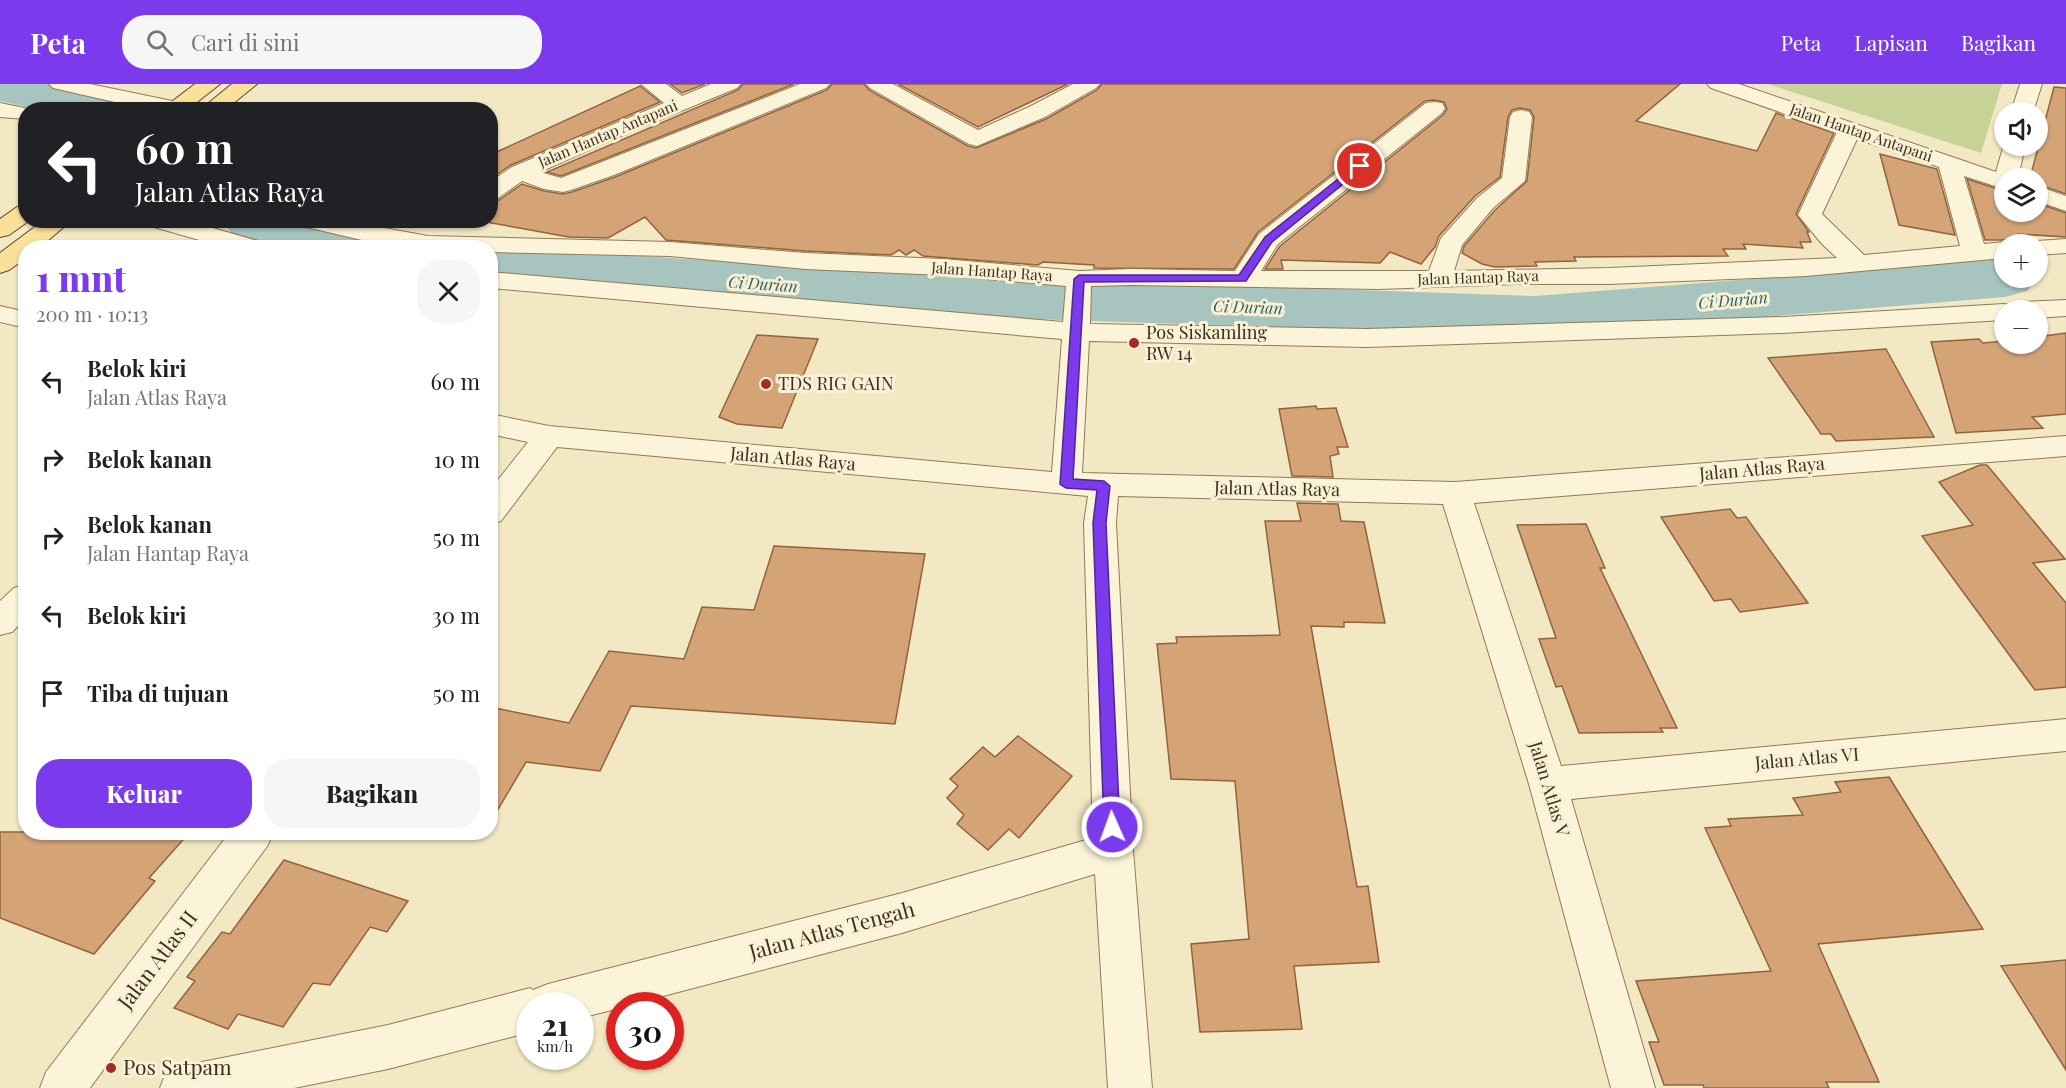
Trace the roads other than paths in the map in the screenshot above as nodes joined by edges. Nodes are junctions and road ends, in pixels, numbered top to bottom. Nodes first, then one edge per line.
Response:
1 (60, 84) edge
2 (209, 84) edge
3 (246, 84) edge
4 (652, 84) edge
5 (730, 84) edge
6 (819, 84) edge
7 (877, 84) edge
8 (1089, 84) edge
9 (1718, 84) edge
10 (2031, 84) edge
11 (141, 102) edge
12 (183, 102) edge
13 (222, 102) edge
14 (2025, 102) edge
15 (680, 104) junction
16 (1434, 108) dead end
17 (0, 110) edge
18 (18, 112) edge
19 (1521, 117) dead end
20 (1850, 129) junction
21 (1949, 163) junction
22 (520, 172) junction
23 (1994, 177) edge
24 (498, 187) edge
25 (2048, 197) edge
26 (2066, 204) edge
27 (18, 218) edge
28 (49, 228) edge
29 (185, 228) edge
30 (340, 228) edge
31 (446, 228) edge
32 (0, 230) edge
33 (33, 240) edge
34 (227, 240) edge
35 (407, 240) edge
36 (432, 240) edge
37 (498, 245) edge
38 (2066, 246) edge
39 (2048, 247) edge
40 (1994, 251) edge
41 (18, 252) edge
42 (1974, 252) junction
43 (1858, 263) junction
44 (0, 265) edge
45 (1243, 279) junction
46 (1438, 279) junction
47 (498, 281) edge
48 (1079, 284) junction
49 (2066, 308) edge
50 (2048, 309) edge
51 (1994, 313) edge
52 (0, 314) edge
53 (18, 318) edge
54 (1076, 327) junction
55 (498, 426) edge
56 (549, 436) junction
57 (2066, 446) edge
58 (1066, 484) junction
59 (1104, 486) junction
60 (1455, 493) junction
61 (498, 503) edge
62 (18, 604) edge
63 (0, 621) edge
64 (2066, 735) edge
65 (1548, 784) junction
66 (248, 840) edge
67 (1113, 850) junction
68 (594, 993) edge
69 (516, 1014) edge
70 (62, 1088) edge
71 (182, 1088) edge
72 (1130, 1088) edge
73 (1633, 1088) edge

1 - 11 street
2 - 12 main road
3 - 13 main road
4 - 15 street
5 - 15 street, Jalan Hantap Antapani
6 - 22 street
7 - 8 street
9 - 20 street, Jalan Hantap Antapani
10 - 14 street
15 - 22 street, Jalan Hantap Antapani
16 - 45 street
17 - 18 street
19 - 46 street
20 - 21 street, Jalan Hantap Antapani
20 - 43 street
21 - 23 street, Jalan Hantap Antapani
21 - 42 street
22 - 24 street, Jalan Hantap Antapani
25 - 26 street
27 - 32 main road
28 - 33 main road
29 - 34 street
30 - 35 street, Jalan Hantap Raya
31 - 36 street
37 - 48 street, Jalan Hantap Raya
38 - 39 street
40 - 42 street, Jalan Hantap Raya
41 - 44 main road
42 - 43 street, Jalan Hantap Raya
43 - 46 street, Jalan Hantap Raya
45 - 46 street, Jalan Hantap Raya
45 - 48 street, Jalan Hantap Raya
47 - 54 street
48 - 54 street
49 - 50 street
51 - 54 street
52 - 53 street
54 - 58 street
55 - 56 street, Jalan Atlas Raya
56 - 58 street, Jalan Atlas Raya
56 - 61 street
57 - 60 street, Jalan Atlas Raya
58 - 59 street, Jalan Atlas Raya
59 - 60 street, Jalan Atlas Raya
59 - 67 street
60 - 65 street, Jalan Atlas V
62 - 63 street
64 - 65 street, Jalan Atlas VI
65 - 73 street, Jalan Atlas V
66 - 70 street, Jalan Atlas II
67 - 68 street, Jalan Atlas Tengah
67 - 72 street
69 - 71 street

